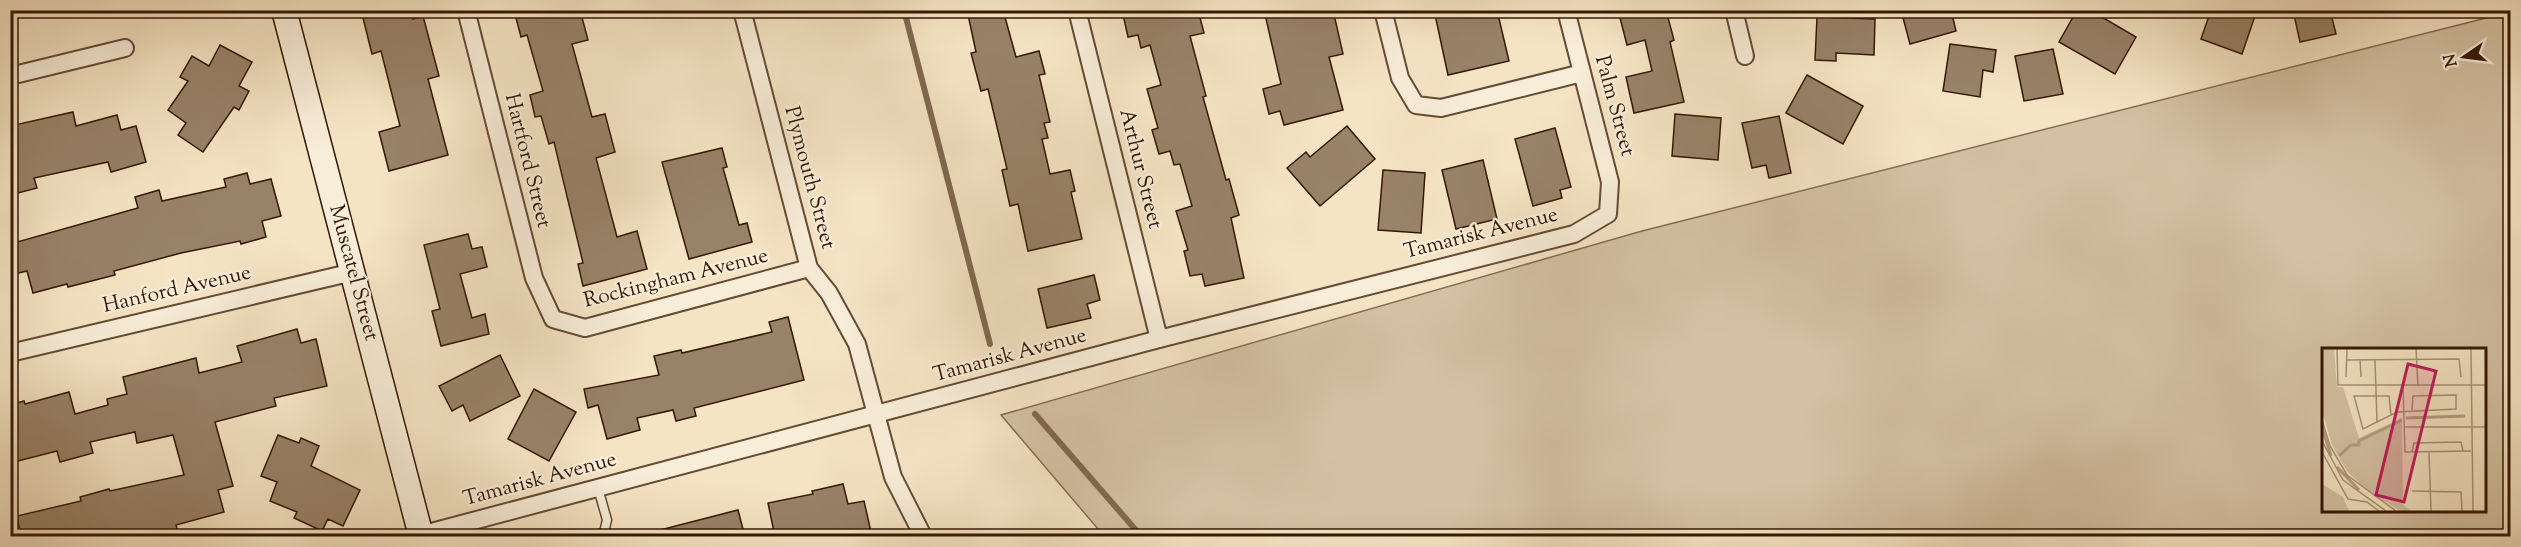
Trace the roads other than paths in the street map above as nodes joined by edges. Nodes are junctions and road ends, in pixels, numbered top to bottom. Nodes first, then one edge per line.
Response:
1 (284, 10) edge
2 (466, 10) edge
3 (742, 10) edge
4 (1077, 10) edge
5 (1383, 10) edge
6 (1566, 10) edge
7 (1734, 10) edge
8 (125, 48) dead end
9 (1745, 56) dead end
10 (1582, 73) junction
11 (10, 76) edge
12 (1608, 214) joint
13 (809, 268) junction
14 (353, 272) junction
15 (553, 319) joint
16 (1159, 339) junction
17 (10, 353) edge
18 (877, 415) junction
19 (598, 488) junction
20 (421, 536) edge
21 (594, 537) edge
22 (923, 537) edge

1 - 14 street, Muscatel Street
2 - 15 street, Hartford Street
3 - 13 street, Plymouth Street
4 - 16 street, Arthur Street
5 - 10 street
6 - 10 street, Palm Street
7 - 9 street
8 - 11 street
10 - 12 street, Palm Street
12 - 16 street, Tamarisk Avenue
13 - 15 street, Rockingham Avenue
13 - 18 street, Plymouth Street
14 - 17 street, Hanford Avenue
14 - 20 street, Muscatel Street
16 - 18 street, Tamarisk Avenue
18 - 19 street, Tamarisk Avenue
18 - 22 street, Plymouth Street
19 - 20 street, Tamarisk Avenue
19 - 21 lane

